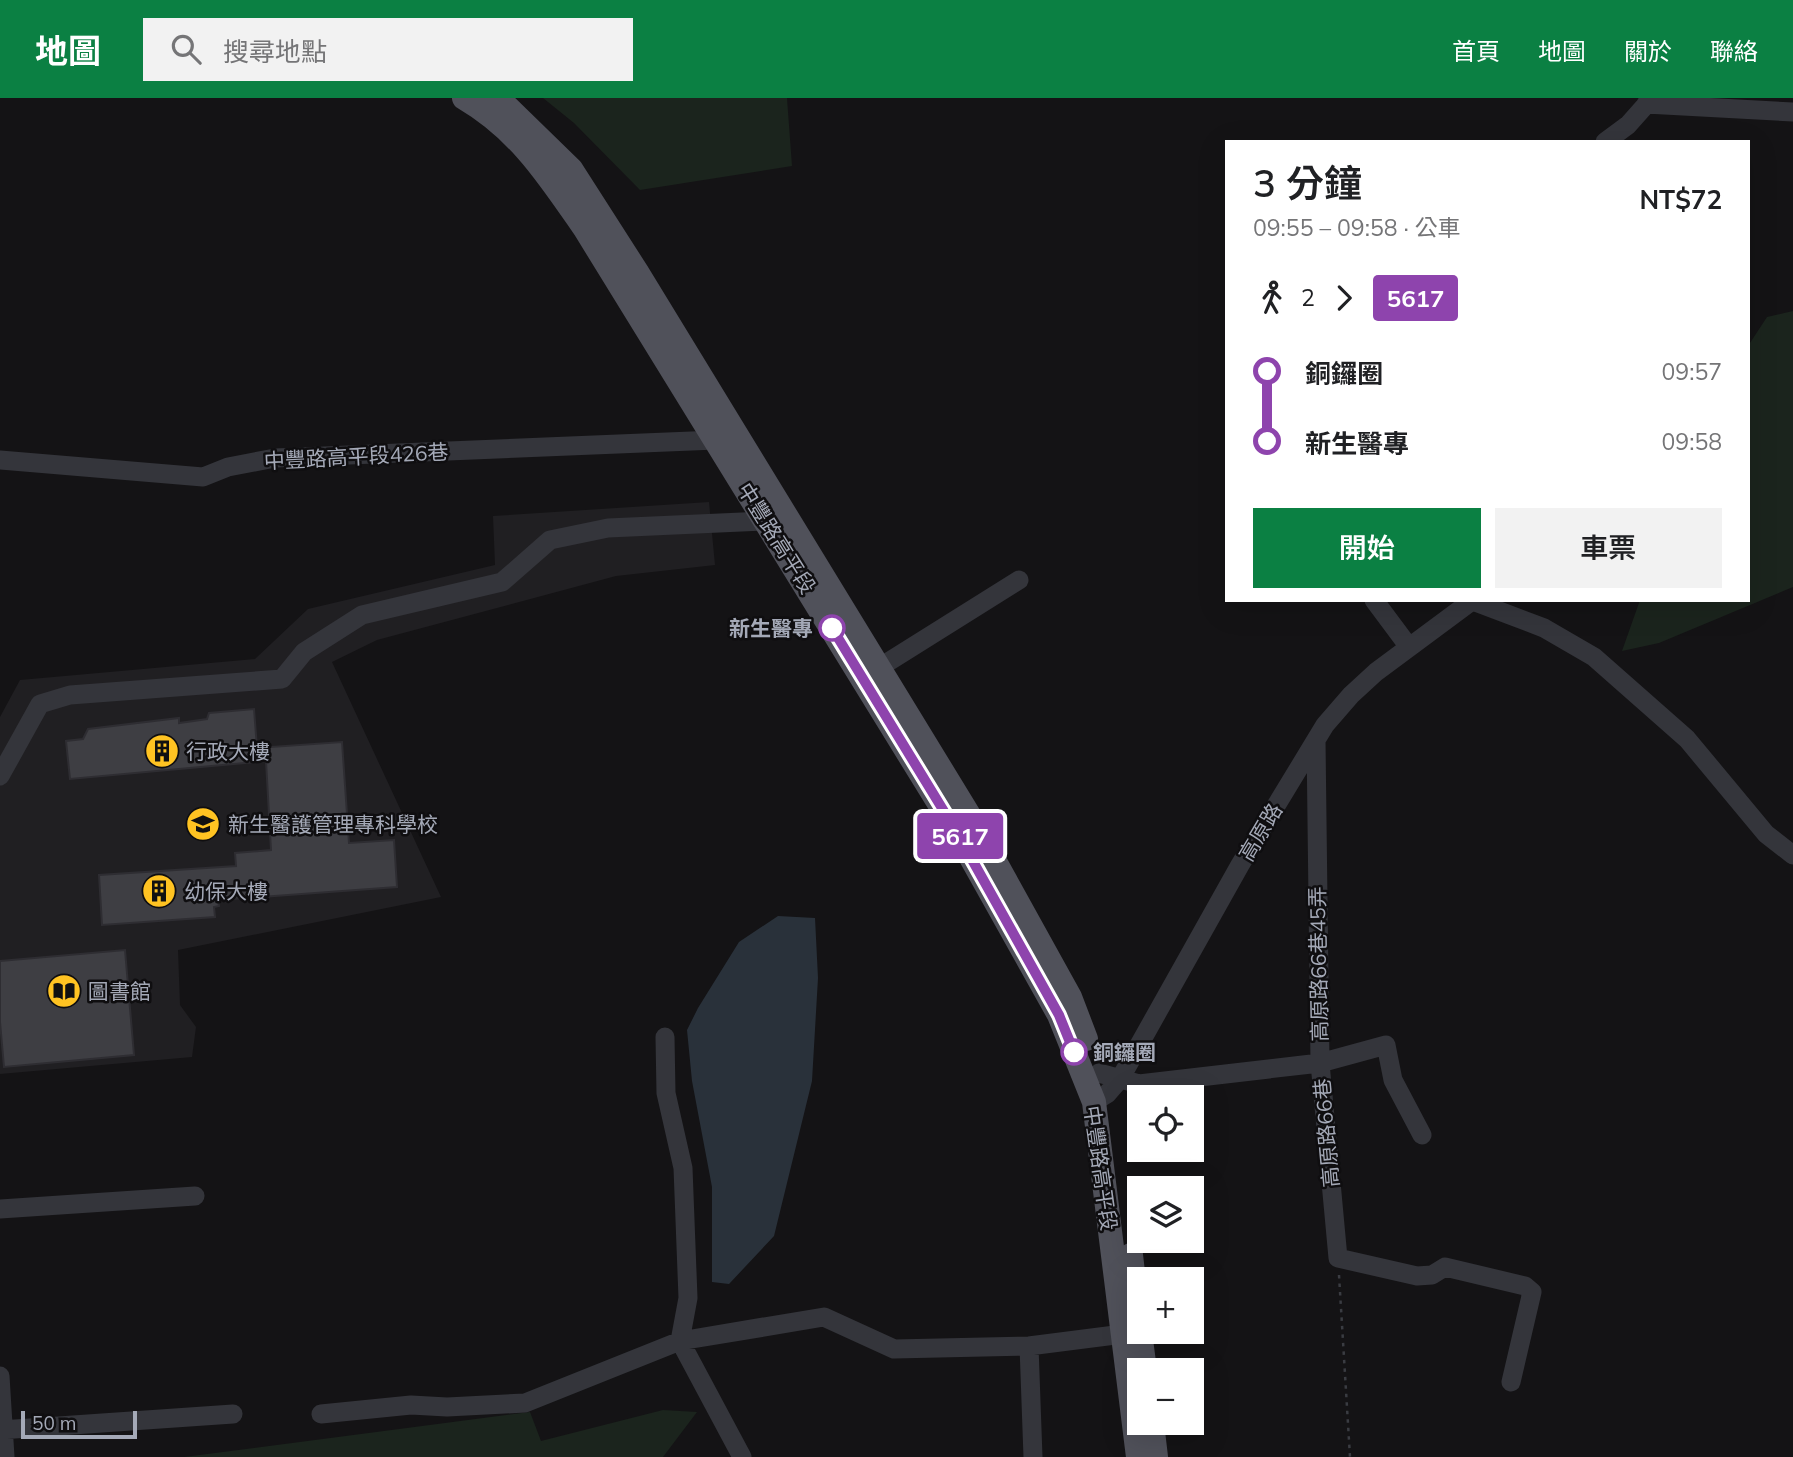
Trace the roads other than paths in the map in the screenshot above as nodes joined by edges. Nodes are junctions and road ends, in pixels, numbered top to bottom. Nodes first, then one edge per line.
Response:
1 (464, 98) edge
2 (498, 98) edge
3 (1649, 101) edge
4 (1793, 112) edge
5 (1608, 140) edge
6 (647, 310) junction
7 (716, 440) junction
8 (0, 460) edge
9 (774, 516) junction
10 (1019, 580) dead end
11 (1375, 602) edge
12 (1470, 602) edge
13 (1478, 602) edge
14 (1409, 647) junction
15 (871, 673) junction
16 (1315, 739) junction
17 (0, 776) edge
18 (1793, 855) edge
19 (665, 1037) dead end
20 (1320, 1063) junction
21 (1105, 1087) junction
22 (1422, 1135) dead end
23 (195, 1196) dead end
24 (0, 1209) edge
25 (1127, 1267) edge
26 (1127, 1331) edge
27 (680, 1341) junction
28 (1135, 1344) edge
29 (1029, 1346) junction
30 (0, 1376) edge
31 (1511, 1382) dead end
32 (233, 1414) dead end
33 (321, 1414) dead end
34 (2, 1430) edge
35 (1153, 1435) edge
36 (5, 1457) edge
37 (742, 1457) edge
38 (1033, 1457) edge
39 (1138, 1457) edge
40 (1156, 1457) edge

1 - 6 main road, 中豐路高平段
2 - 6 main road, 中豐路高平段
3 - 4 street
3 - 5 street
6 - 7 main road, 中豐路高平段
6 - 9 main road, 中豐路高平段
7 - 8 street, 中豐路高平段426巷
7 - 9 main road, 中豐路高平段
9 - 15 main road, 中豐路高平段
9 - 17 street
10 - 15 street
11 - 14 street
12 - 14 street, 高原路
13 - 18 street
14 - 16 street, 高原路
15 - 21 main road, 中豐路高平段
16 - 20 street, 高原路66巷45弄
16 - 21 street, 高原路
19 - 27 street
20 - 21 street, 高原路66巷
20 - 22 street, 高原路66巷45弄
20 - 31 street, 高原路66巷
21 - 25 main road, 中豐路高平段
23 - 24 street
26 - 29 street
27 - 29 street
27 - 33 street
27 - 37 street
28 - 39 main road, 中豐路高平段
29 - 38 street
30 - 34 street
32 - 34 street
34 - 36 street
35 - 40 main road

